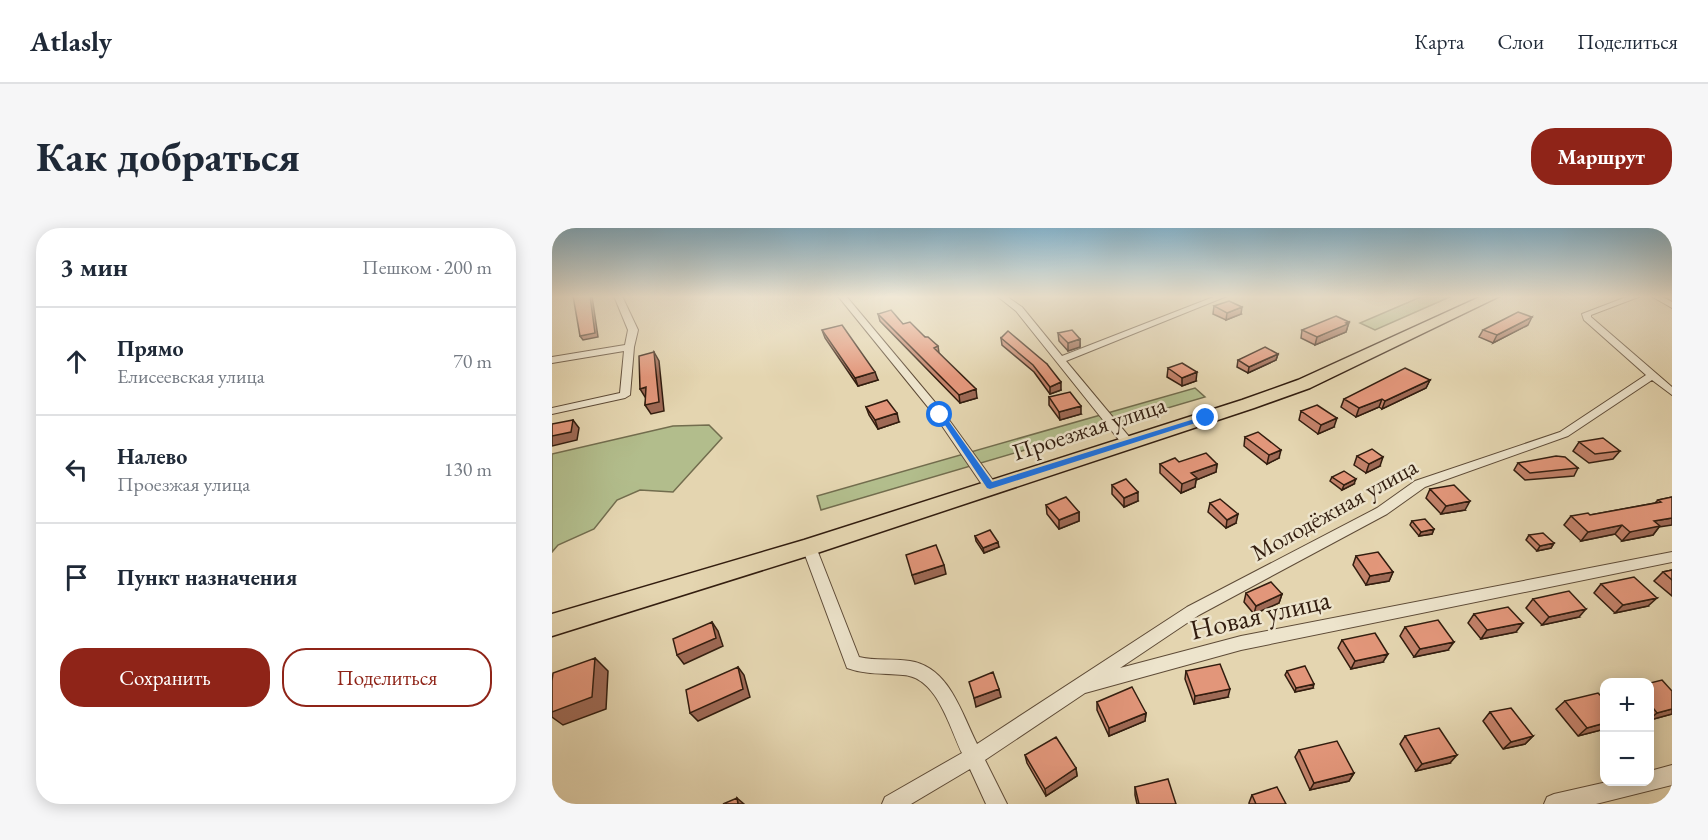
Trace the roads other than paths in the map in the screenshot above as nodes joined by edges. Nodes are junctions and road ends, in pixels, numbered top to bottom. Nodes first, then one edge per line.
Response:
1 (630, 323) edge
2 (864, 323) edge
3 (1030, 323) edge
4 (1155, 323) edge
5 (1435, 323) edge
6 (1595, 323) edge
7 (629, 347) junction
8 (552, 360) edge
9 (1060, 360) junction
10 (1652, 376) junction
11 (1672, 392) edge
12 (552, 411) edge
13 (1127, 442) junction
14 (990, 486) junction
15 (809, 547) junction
16 (1672, 557) edge
17 (552, 625) edge
18 (1080, 686) junction
19 (975, 756) junction
20 (1672, 775) edge
21 (1654, 780) edge
22 (1628, 786) edge
23 (892, 804) edge
24 (997, 804) edge
25 (1554, 804) edge

1 - 7 street
2 - 14 street
3 - 9 street
4 - 9 street
5 - 13 main road, Проезжая улица
6 - 10 street
7 - 8 street
7 - 12 street
9 - 13 street
10 - 11 street
10 - 18 street, Молодёжная улица
13 - 14 main road, Проезжая улица
14 - 15 main road, Проезжая улица
15 - 17 main road, Проезжая улица
15 - 19 street
16 - 18 street, Новая улица
18 - 19 street, Новая улица
19 - 23 street, Новая улица
19 - 24 street
20 - 21 street
22 - 25 street

